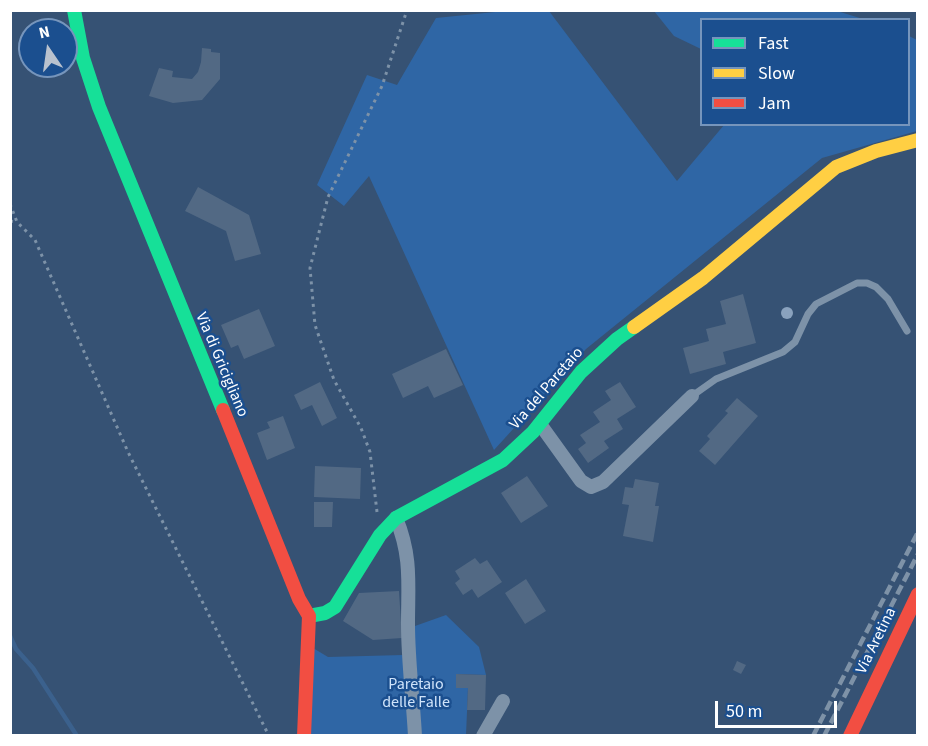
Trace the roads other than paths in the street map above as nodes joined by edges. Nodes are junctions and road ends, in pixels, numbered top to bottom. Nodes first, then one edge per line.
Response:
1 (74, 10) edge
2 (918, 141) edge
3 (907, 332) dead end
4 (692, 396) joint
5 (540, 424) junction
6 (396, 518) junction
7 (918, 594) edge
8 (309, 616) junction
9 (503, 701) dead end
10 (304, 735) edge
11 (416, 735) edge
12 (483, 735) edge
13 (850, 735) edge

1 - 8 street, Via di Gricigliano
2 - 5 street, Via del Paretaio
3 - 4 lane
4 - 5 street
5 - 6 street, Via del Paretaio
6 - 8 street, Via del Paretaio
6 - 11 street
7 - 13 street, Via Aretina
8 - 10 street
9 - 12 street

